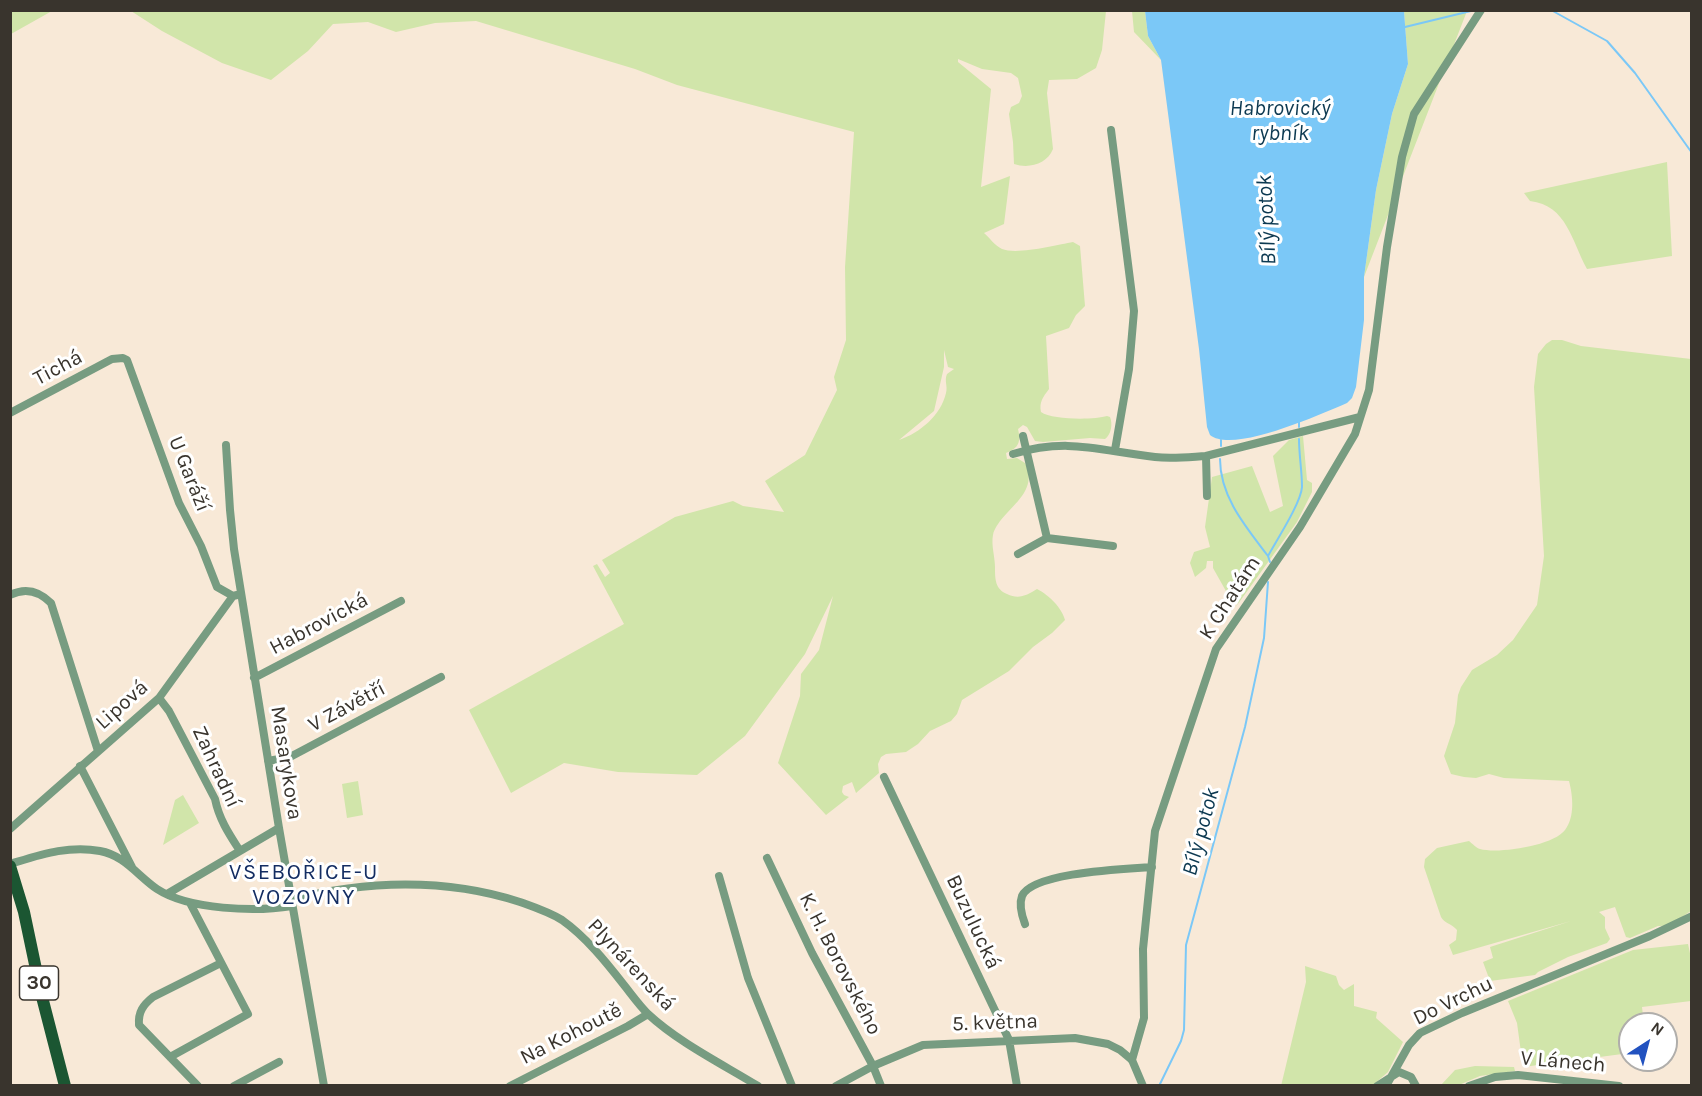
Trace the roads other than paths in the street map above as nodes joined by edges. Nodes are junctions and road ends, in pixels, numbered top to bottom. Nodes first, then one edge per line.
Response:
1 (1481, 10) edge
2 (1111, 130) dead end
3 (123, 358) joint
4 (10, 413) edge
5 (1360, 417) junction
6 (1023, 436) dead end
7 (226, 445) dead end
8 (1026, 450) junction
9 (1114, 450) junction
10 (1013, 454) dead end
11 (1206, 456) junction
12 (1207, 496) dead end
13 (1047, 538) junction
14 (1113, 546) dead end
15 (1018, 554) dead end
16 (10, 595) edge
17 (237, 595) junction
18 (401, 601) dead end
19 (441, 677) dead end
20 (254, 678) junction
21 (159, 698) junction
22 (98, 751) junction
23 (268, 762) junction
24 (80, 766) junction
25 (884, 777) dead end
26 (279, 828) junction
27 (10, 829) edge
28 (240, 851) junction
29 (767, 858) dead end
30 (10, 865) edge
31 (1152, 867) junction
32 (133, 869) junction
33 (719, 876) dead end
34 (167, 894) junction
35 (190, 903) junction
36 (292, 903) junction
37 (1692, 916) edge
38 (1025, 924) dead end
39 (221, 963) junction
40 (648, 1014) junction
41 (1009, 1040) junction
42 (170, 1057) junction
43 (1132, 1060) junction
44 (279, 1062) dead end
45 (873, 1066) junction
46 (1390, 1076) junction
47 (65, 1086) edge
48 (198, 1086) edge
49 (234, 1086) edge
50 (324, 1086) edge
51 (510, 1086) edge
52 (758, 1086) edge
53 (792, 1086) edge
54 (836, 1086) edge
55 (881, 1086) edge
56 (1017, 1086) edge
57 (1143, 1086) edge
58 (1377, 1086) edge
59 (1386, 1086) edge
60 (1416, 1086) edge
61 (1469, 1086) edge
62 (1619, 1086) edge

1 - 5 street, K Chatám
2 - 9 street
3 - 4 street, Tichá
3 - 17 street, U Garáží
5 - 11 street
5 - 31 street, K Chatám
6 - 8 street
7 - 17 street, Masarykova
8 - 9 street
8 - 10 street
8 - 13 street
9 - 11 street
11 - 12 street
13 - 14 street
13 - 15 street
16 - 22 street
17 - 20 street, Masarykova
17 - 21 street, Lipová
18 - 20 street, Habrovická
19 - 23 street, V Závětří
20 - 23 street, Masarykova
21 - 22 street, Lipová
21 - 28 street, Zahradní
22 - 24 street, Lipová
23 - 26 street, Masarykova
24 - 27 street, Lipová
24 - 32 street, Plynárenská
25 - 41 street, Buzulucká
26 - 28 street
26 - 36 street, Masarykova
28 - 34 street
29 - 45 street, K. H. Borovského
30 - 32 street, Plynárenská
30 - 47 main road, 30
31 - 38 street
31 - 43 street, K Chatám
32 - 34 street, Plynárenská
33 - 53 street
34 - 35 street, Plynárenská
35 - 36 street, Plynárenská
35 - 39 street
36 - 40 street, Plynárenská
36 - 50 street, Masarykova
37 - 46 street, Do Vrchu
39 - 42 street
39 - 42 street
40 - 51 street, Na Kohoutě
40 - 52 street, Plynárenská
41 - 43 street, 5. května
41 - 45 street, 5. května
41 - 56 street, Buzulucká
42 - 48 street
43 - 57 street
44 - 49 street
45 - 54 street, 5. května
45 - 55 street, K. H. Borovského
46 - 58 street
46 - 59 street, Do Vrchu
46 - 60 street
61 - 62 street, V Lánech

